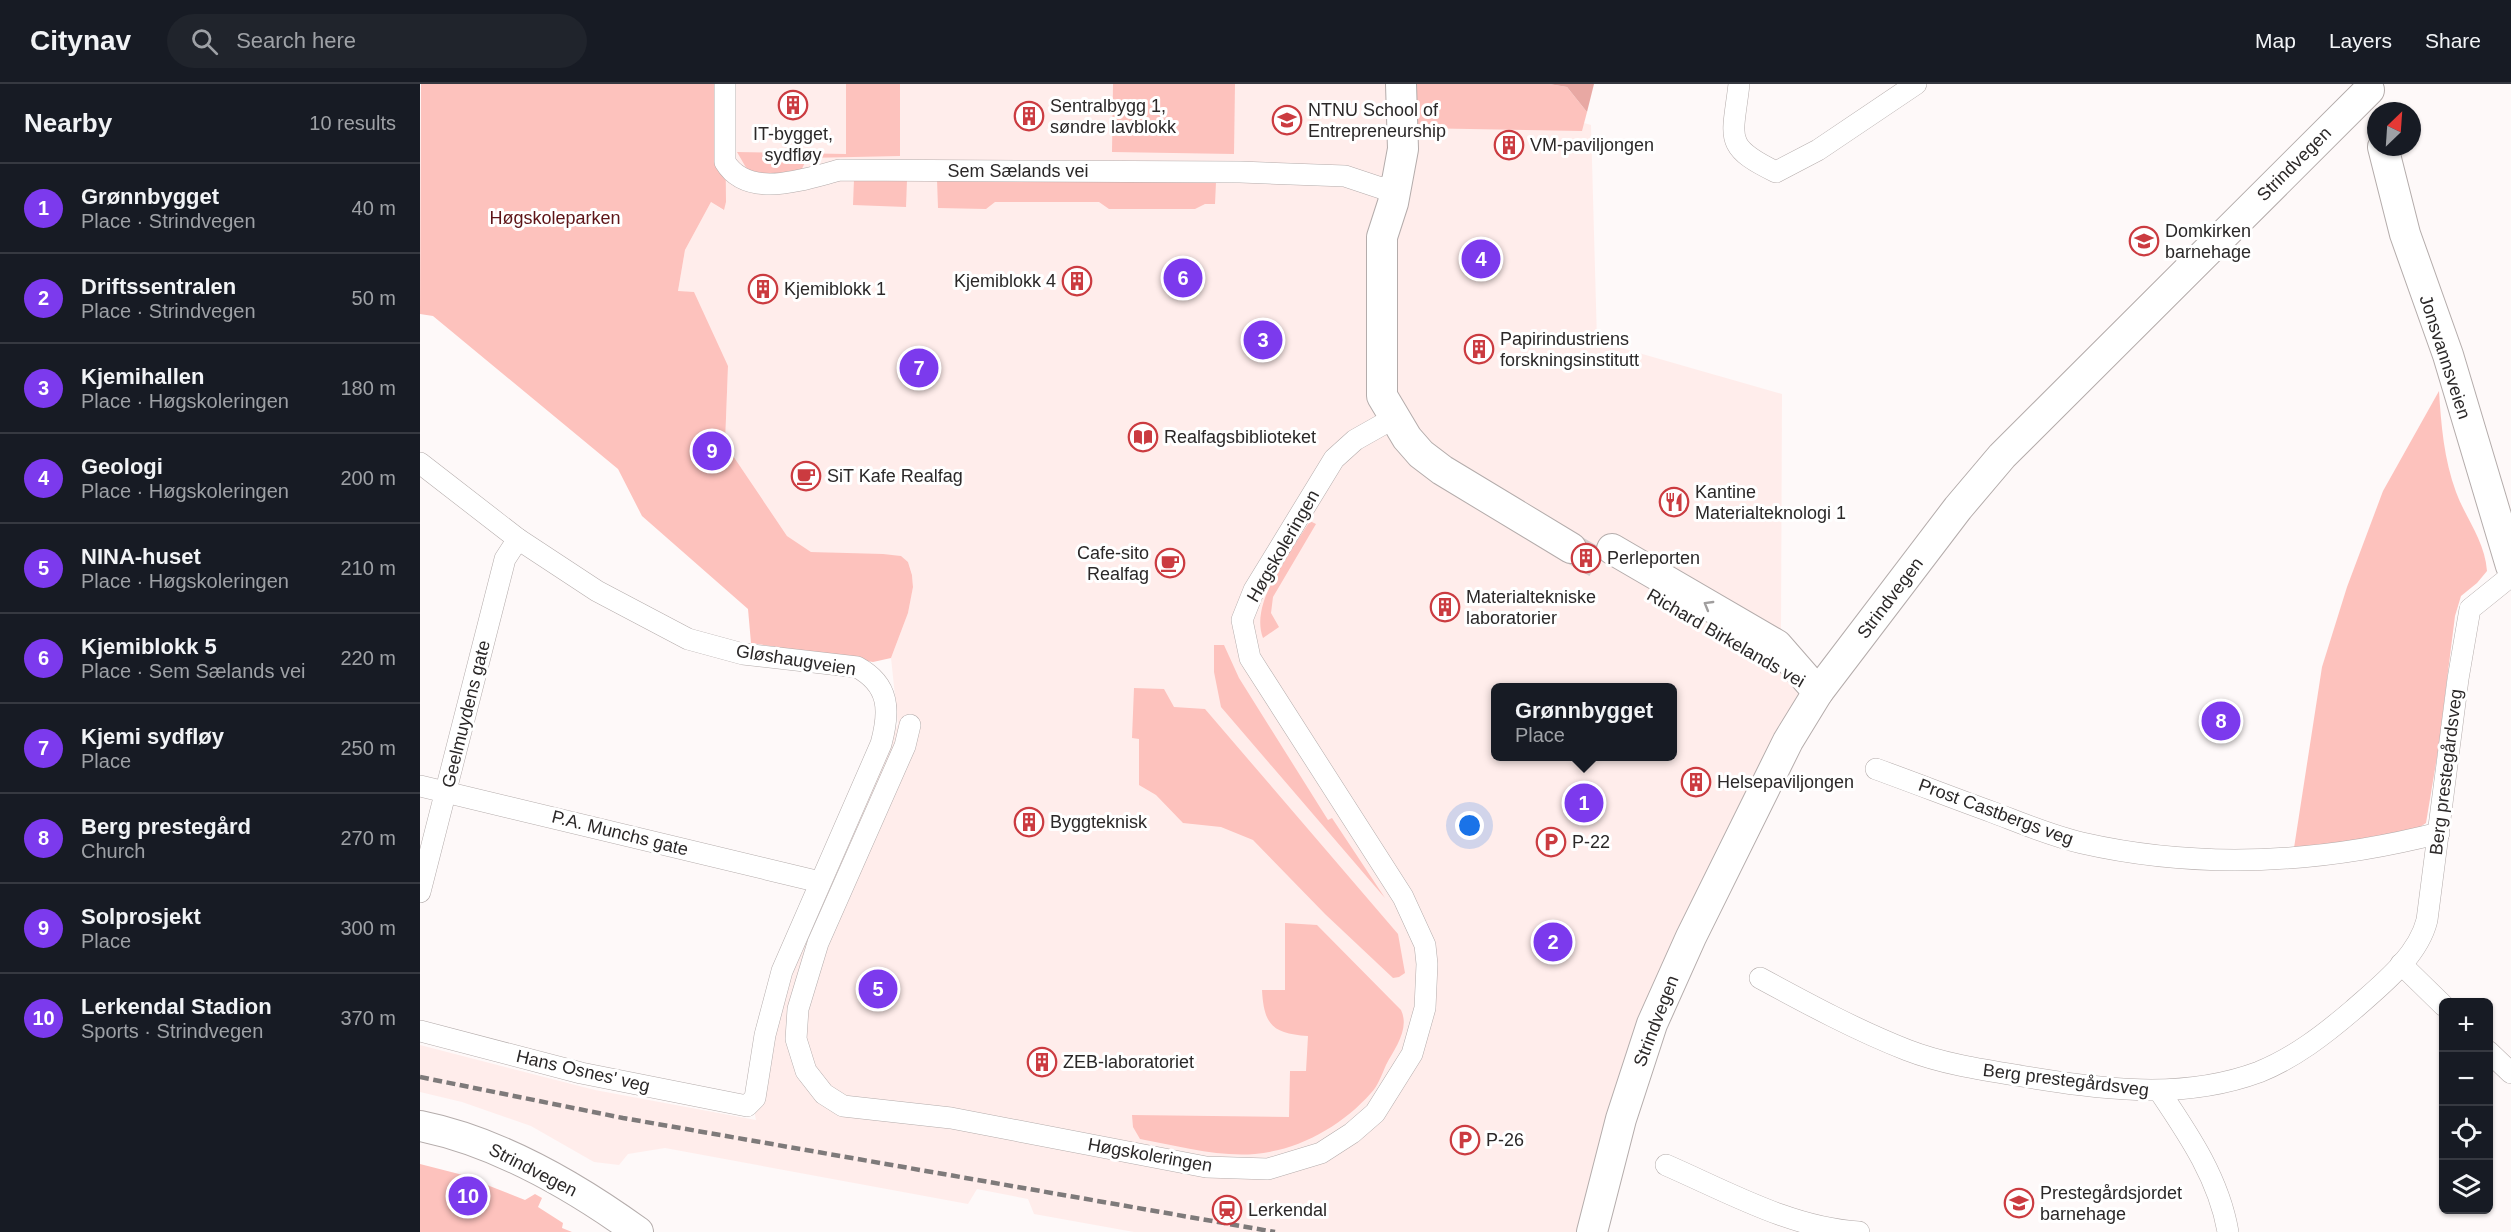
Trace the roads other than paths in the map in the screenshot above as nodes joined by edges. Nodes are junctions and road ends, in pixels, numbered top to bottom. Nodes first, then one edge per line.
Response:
1 (725, 84) edge
2 (1401, 84) edge
3 (1739, 84) edge
4 (1916, 84) edge
5 (2372, 94) edge
6 (2385, 156) edge
7 (1395, 193) junction
8 (1400, 428) junction
9 (420, 463) edge
10 (518, 538) junction
11 (1576, 540) tunnel mouth
12 (2511, 566) edge
13 (2511, 576) edge
14 (1818, 692) junction
15 (910, 725) dead end
16 (1876, 769) dead end
17 (420, 786) edge
18 (446, 791) junction
19 (2439, 833) junction
20 (820, 882) junction
21 (420, 892) edge
22 (2401, 964) junction
23 (1760, 978) dead end
24 (2439, 1001) edge
25 (420, 1031) edge
26 (2489, 1052) edge
27 (2511, 1073) edge
28 (2160, 1092) junction
29 (747, 1106) joint
30 (420, 1125) edge
31 (1666, 1165) dead end
32 (638, 1232) edge
33 (1592, 1232) edge
34 (1859, 1232) edge
35 (2228, 1232) edge

1 - 7 street, Sem Sælands vei
2 - 7 street
3 - 4 street
5 - 14 street, Strindvegen
6 - 12 street, Jonsvannsveien
7 - 8 street
8 - 11 street
8 - 15 street, Høgskoleringen
9 - 10 street, Gløshaugveien
10 - 18 street, Geelmuydens gate
10 - 20 street, Gløshaugveien
13 - 19 street, Berg prestegårdsveg
14 -> 14 street, Richard Birkelands vei
14 - 33 street, Strindvegen
16 - 19 street, Prost Castbergs veg
17 - 18 street, P.A. Munchs gate
18 - 20 street, P.A. Munchs gate
18 - 21 street, Geelmuydens gate
19 - 22 street, Berg prestegårdsveg
20 - 29 street, Gløshaugveien
22 - 24 street
22 - 28 street, Berg prestegårdsveg
23 - 28 street, Berg prestegårdsveg
25 - 29 street, Hans Osnes' veg
26 - 27 street
28 - 35 street
30 - 32 street, Strindvegen
31 - 34 street

